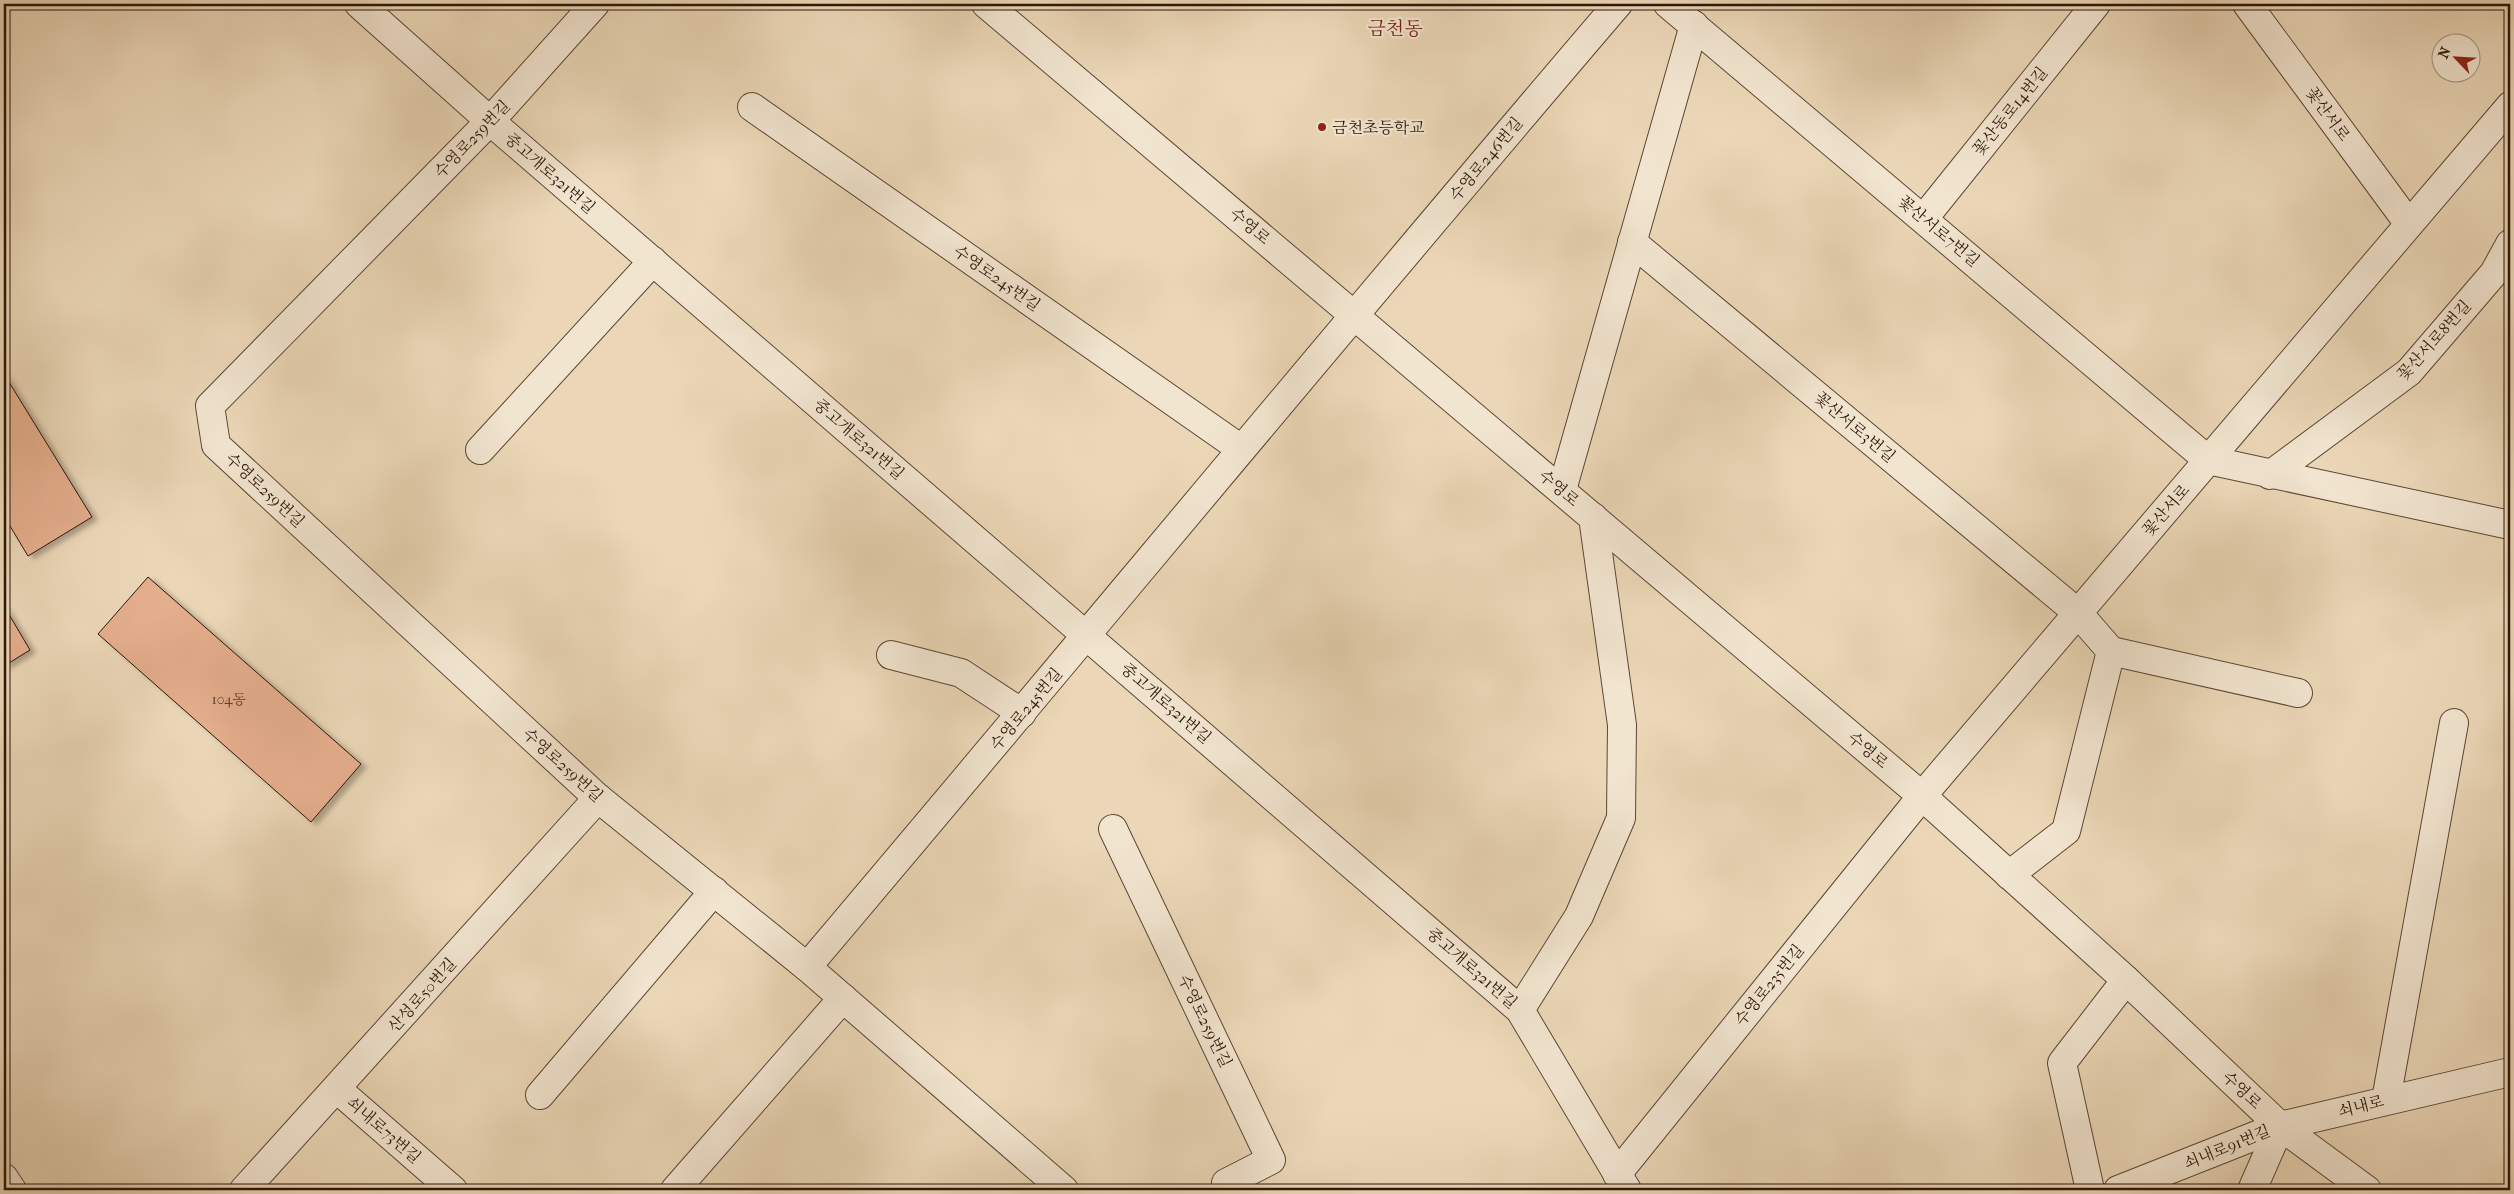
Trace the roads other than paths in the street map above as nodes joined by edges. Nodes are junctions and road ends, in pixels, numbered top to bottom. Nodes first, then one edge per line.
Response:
1 (359, 4) edge
2 (595, 4) edge
3 (986, 4) edge
4 (1618, 4) edge
5 (1668, 4) edge
6 (2096, 4) edge
7 (2246, 4) edge
8 (1694, 25) junction
9 (2510, 106) edge
10 (752, 107) dead end
11 (490, 121) junction
12 (1924, 218) junction
13 (2409, 224) junction
14 (1632, 242) junction
15 (2510, 244) edge
16 (653, 261) junction
17 (1353, 314) junction
18 (1241, 449) junction
19 (480, 450) dead end
20 (2208, 460) junction
21 (2270, 475) junction
22 (1562, 490) junction
23 (1594, 517) junction
24 (2510, 525) edge
25 (2078, 612) junction
26 (1088, 636) junction
27 (2111, 651) junction
28 (891, 654) dead end
29 (2298, 693) dead end
30 (1022, 713) junction
31 (2454, 723) dead end
32 (1922, 796) junction
33 (598, 798) junction
34 (1113, 829) dead end
35 (2009, 875) junction
36 (714, 891) junction
37 (807, 967) junction
38 (2126, 980) junction
39 (843, 998) junction
40 (1520, 1010) junction
41 (2510, 1072) edge
42 (337, 1089) junction
43 (540, 1096) dead end
44 (2386, 1100) junction
45 (2280, 1126) junction
46 (4, 1178) edge
47 (1622, 1182) edge
48 (12, 1190) edge
49 (244, 1190) edge
50 (453, 1190) edge
51 (675, 1190) edge
52 (1064, 1190) edge
53 (1229, 1190) edge
54 (2090, 1190) edge
55 (2118, 1190) edge
56 (2252, 1190) edge
57 (2367, 1190) edge

1 - 11 street, 중고개로321번길
2 - 11 street, 수영로259번길
3 - 17 street, 수영로
4 - 17 street, 수영로246번길
5 - 8 street, 꽃산서로7번길
6 - 12 street, 꽃산동로14번길
7 - 13 street, 꽃산서로
8 - 12 street, 꽃산서로7번길
8 - 14 street
9 - 13 street, 꽃산서로
10 - 18 street, 수영로245번길
11 - 16 street, 중고개로321번길
11 - 33 street, 수영로259번길
12 - 20 street, 꽃산서로7번길
13 - 20 street, 꽃산서로
14 - 22 street
14 - 25 street, 꽃산서로3번길
15 - 21 street, 꽃산서로8번길
16 - 19 street
16 - 26 street, 중고개로321번길
17 - 18 street, 수영로245번길
17 - 22 street, 수영로
18 - 26 street, 수영로245번길
20 - 21 street
20 - 25 street, 꽃산서로
21 - 24 street
22 - 23 street, 수영로
23 - 32 street, 수영로
23 - 40 street
25 - 27 street, 꽃산서로3번길
25 - 32 street, 꽃산서로
26 - 30 street, 수영로245번길
26 - 40 street, 중고개로321번길
27 - 29 street
27 - 35 street
28 - 30 street
30 - 37 street, 수영로245번길
31 - 44 street
32 - 35 street, 수영로
32 - 47 street, 수영로235번길
33 - 36 street, 수영로259번길
33 - 42 street, 산성로50번길
34 - 53 street, 수영로259번길
35 - 38 street, 수영로
36 - 37 street, 수영로259번길
36 - 43 street
37 - 39 street, 수영로259번길
38 - 45 street, 수영로
38 - 54 street
39 - 51 street
39 - 52 street, 수영로259번길
40 - 47 street, 중고개로321번길
41 - 44 street, 쇠내로
42 - 49 street, 산성로50번길
42 - 50 street, 쇠내로73번길
44 - 45 street, 쇠내로
45 - 55 street, 쇠내로91번길
45 - 56 street
45 - 57 street, 수영로
46 - 48 street

